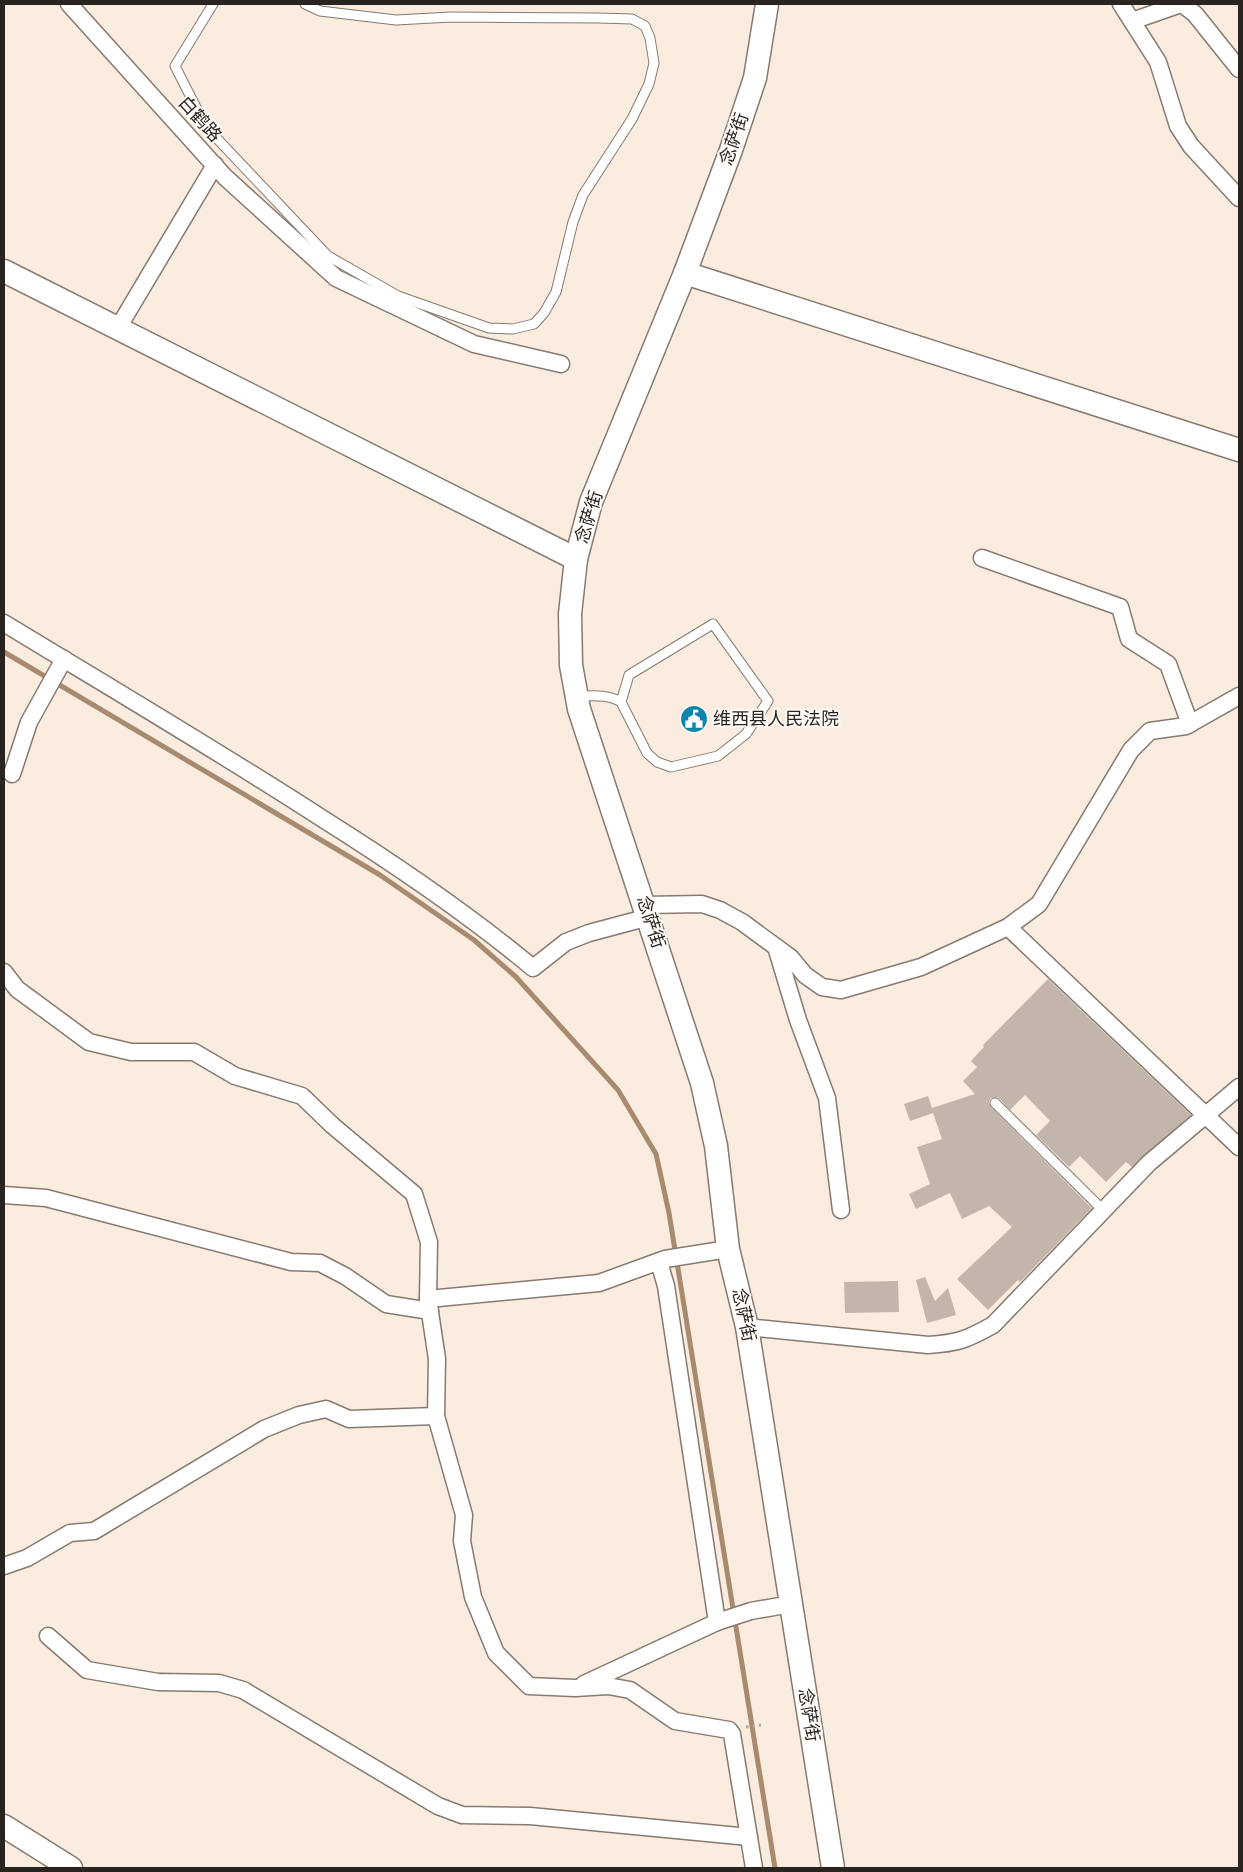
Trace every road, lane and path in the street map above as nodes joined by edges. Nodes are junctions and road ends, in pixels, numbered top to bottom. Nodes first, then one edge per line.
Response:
1 (69, 4) edge
2 (213, 4) edge
3 (305, 4) edge
4 (767, 4) edge
5 (1121, 4) edge
6 (1182, 4) edge
7 (1132, 22) junction
8 (1239, 69) edge
9 (214, 165) junction
10 (1239, 198) edge
11 (4, 271) edge
12 (685, 273) junction
13 (118, 328) junction
14 (561, 364) dead end
15 (1239, 450) edge
16 (982, 558) dead end
17 (576, 559) junction
18 (4, 623) edge
19 (64, 659) junction
20 (577, 696) junction
21 (1239, 696) edge
22 (622, 702) junction
23 (1190, 724) junction
24 (12, 774) dead end
25 (647, 911) junction
26 (1008, 928) junction
27 (776, 947) junction
28 (4, 972) edge
29 (1239, 1086) edge
30 (995, 1103) dead end
31 (1205, 1114) junction
32 (1239, 1147) edge
33 (4, 1196) edge
34 (841, 1210) dead end
35 (1104, 1211) junction
36 (728, 1249) junction
37 (662, 1260) junction
38 (429, 1305) junction
39 (747, 1327) junction
40 (436, 1416) junction
41 (4, 1566) edge
42 (791, 1604) junction
43 (721, 1621) junction
44 (48, 1636) dead end
45 (575, 1688) junction
46 (760, 1725) dead end
47 (740, 1728) dead end
48 (4, 1826) edge
49 (749, 1837) junction
50 (71, 1868) edge
51 (754, 1868) edge
52 (833, 1868) edge

1 - 9 street, 白鹤路
2 - 3 lane
4 - 12 street, 念萨街
5 - 7 street
6 - 7 street
6 - 8 street
7 - 10 street
9 - 13 street, 白鹤路
9 - 14 street
11 - 13 street
12 - 15 street
12 - 17 street, 念萨街
13 - 17 street
16 - 23 street
17 - 20 street, 念萨街
18 - 19 street
19 - 24 street
19 - 25 street
20 - 22 lane
20 - 25 street, 念萨街
21 - 23 street
22 - 22 lane
23 - 26 street
25 - 27 street
25 - 36 street, 念萨街
26 - 27 street
26 - 31 street
27 - 34 street
28 - 38 street
29 - 31 street
30 - 35 lane
31 - 32 street
31 - 35 street
33 - 38 street
35 - 39 street
36 - 37 street
36 - 39 street, 念萨街
37 - 38 street
37 - 43 street
38 - 40 street
39 - 42 street, 念萨街
40 - 41 street
40 - 45 street
42 - 43 street
42 - 52 street, 念萨街
43 - 45 street
44 - 49 street
45 - 49 street
46 - 47 path
48 - 50 street
49 - 51 street

